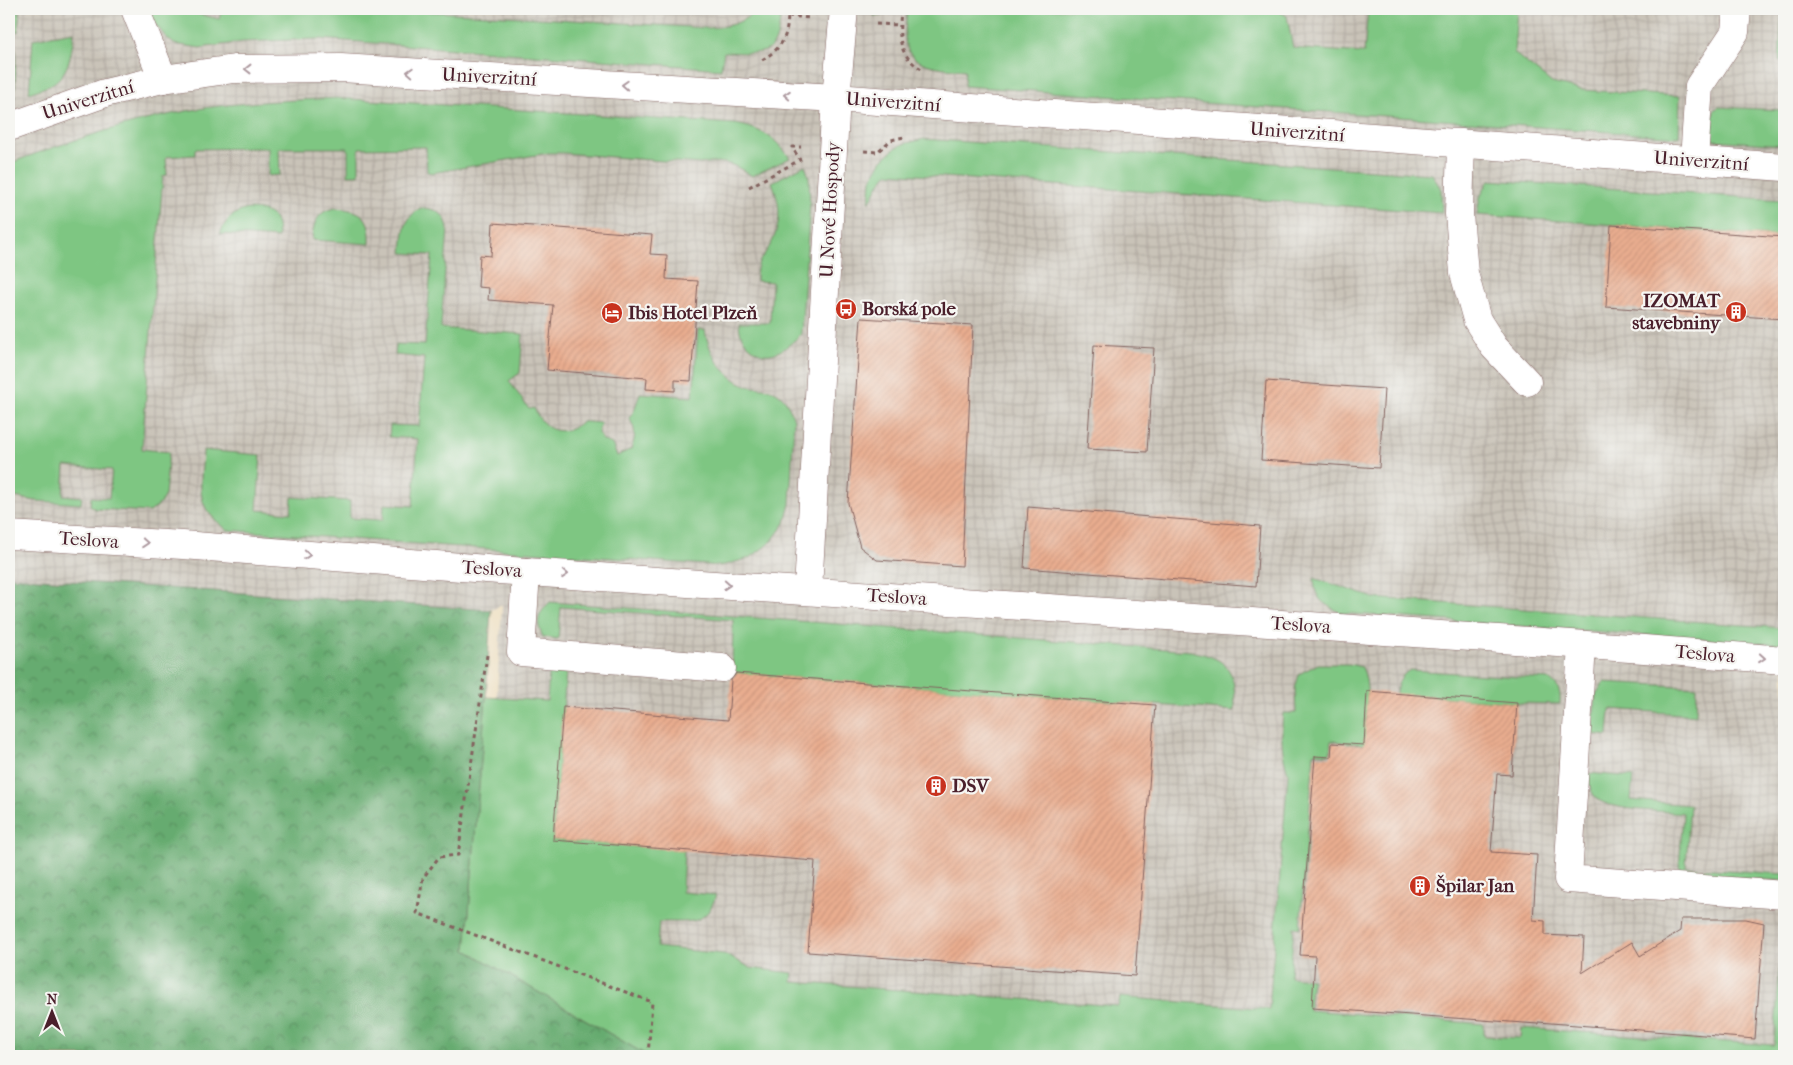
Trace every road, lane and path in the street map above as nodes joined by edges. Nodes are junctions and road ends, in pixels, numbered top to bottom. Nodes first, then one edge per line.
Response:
1 (135, 9) edge
2 (788, 9) edge
3 (844, 9) edge
4 (902, 9) edge
5 (1737, 9) edge
6 (900, 26) dead end
7 (760, 61) dead end
8 (163, 79) junction
9 (836, 98) junction
10 (9, 127) edge
11 (1460, 143) junction
12 (833, 149) junction
13 (1694, 160) junction
14 (1784, 166) edge
15 (750, 187) dead end
16 (1527, 382) dead end
17 (9, 535) edge
18 (526, 572) junction
19 (808, 590) junction
20 (1582, 644) junction
21 (488, 649) dead end
22 (1784, 660) edge
23 (722, 668) dead end
24 (1784, 895) edge
25 (648, 1056) edge

1 - 8 street
2 - 7 path
3 - 9 street, U Nové Hospody
4 - 6 path
5 - 13 street
9 -> 8 street, Univerzitní
8 - 10 street, Univerzitní
9 - 11 street, Univerzitní
9 - 12 street, U Nové Hospody
11 - 13 street, Univerzitní
11 - 16 street
12 - 15 path
12 - 19 street, U Nové Hospody
13 - 14 street, Univerzitní
17 -> 18 street, Teslova
18 -> 19 street, Teslova
18 - 23 street
19 - 20 street, Teslova
20 -> 22 street, Teslova
20 - 24 street
21 - 25 path

